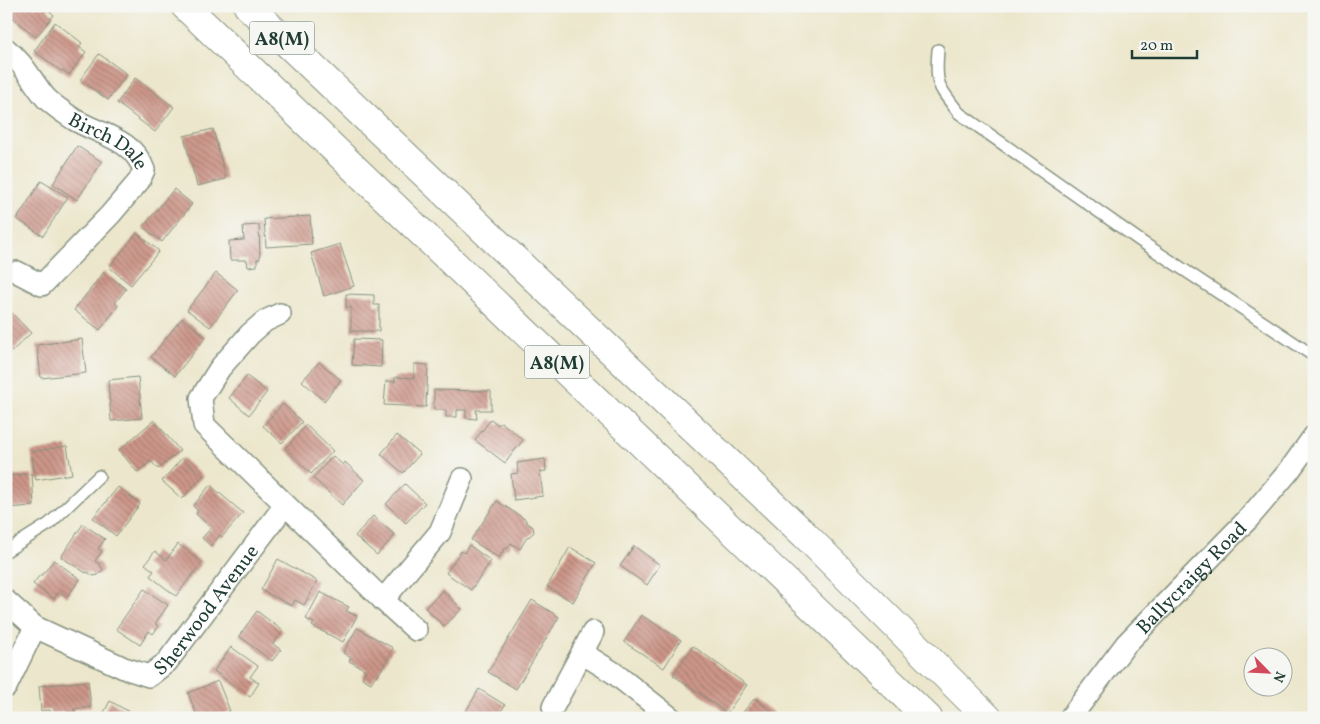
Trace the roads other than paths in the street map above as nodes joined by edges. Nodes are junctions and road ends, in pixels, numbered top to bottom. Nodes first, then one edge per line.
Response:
1 (184, 6) edge
2 (248, 6) edge
3 (6, 49) edge
4 (938, 50) dead end
5 (18, 272) dead end
6 (280, 314) dead end
7 (1314, 356) edge
8 (1314, 436) edge
9 (99, 476) dead end
10 (462, 478) dead end
11 (284, 505) junction
12 (6, 551) edge
13 (383, 600) junction
14 (6, 601) edge
15 (35, 627) junction
16 (416, 630) dead end
17 (593, 632) dead end
18 (582, 653) junction
19 (6, 687) edge
20 (552, 707) dead end
21 (1074, 713) edge
22 (665, 716) edge
23 (928, 718) edge
24 (988, 718) edge

1 - 23 highway, A8(M)
2 - 24 highway, A8(M)
3 - 5 street, Birch Dale
4 - 7 lane
6 - 11 street
8 - 21 street, Ballycraigy Road
9 - 12 lane
10 - 13 street
11 - 13 street
11 - 15 street, Sherwood Avenue
13 - 16 street
14 - 15 street, Sherwood Avenue
15 - 19 street
17 - 18 street
18 - 20 street
18 - 22 street

